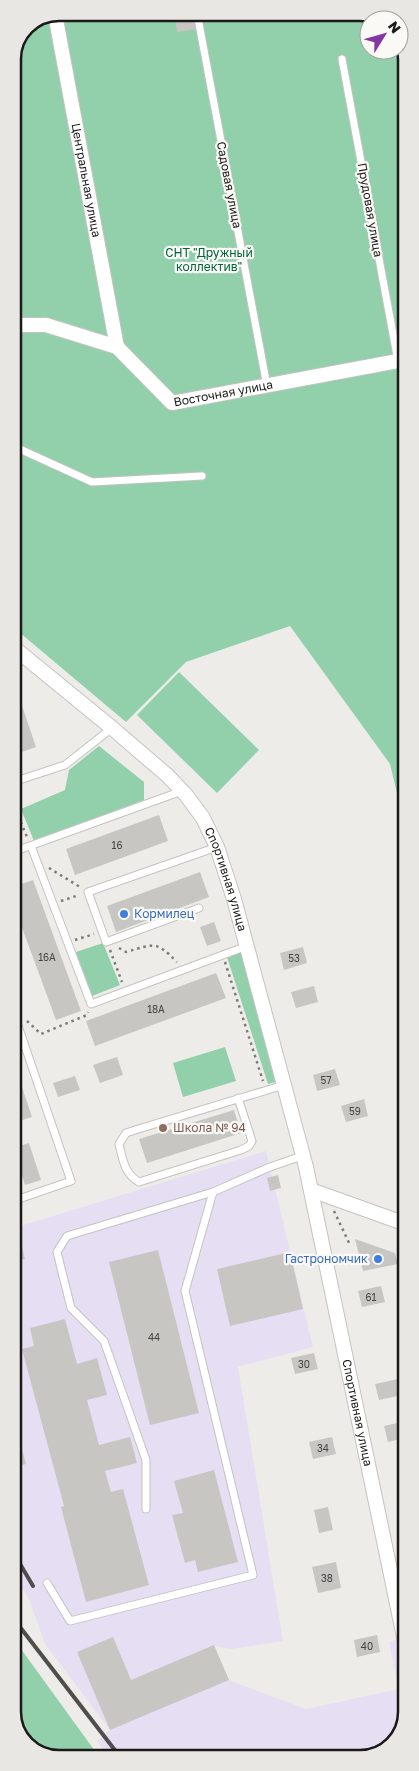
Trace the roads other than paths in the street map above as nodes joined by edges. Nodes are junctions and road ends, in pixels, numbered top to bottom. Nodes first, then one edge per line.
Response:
1 (56, 21) edge
2 (199, 21) edge
3 (342, 59) dead end
4 (21, 325) edge
5 (117, 347) junction
6 (398, 361) joint
7 (267, 386) junction
8 (21, 450) edge
9 (202, 476) dead end
10 (21, 654) edge
11 (112, 728) junction
12 (21, 779) edge
13 (182, 791) junction
14 (31, 846) junction
15 (217, 847) junction
16 (21, 849) edge
17 (199, 908) dead end
18 (247, 946) junction
19 (21, 1034) edge
20 (284, 1085) junction
21 (238, 1098) junction
22 (302, 1156) junction
23 (311, 1190) junction
24 (212, 1192) junction
25 (21, 1198) edge
26 (398, 1221) edge
27 (146, 1510) dead end
28 (47, 1583) dead end
29 (398, 1607) edge

1 - 5 street, Центральная улица
2 - 7 lane, Садовая улица
3 - 6 lane, Прудовая улица
4 - 5 street, Восточная улица
5 - 7 street, Восточная улица
6 - 7 street, Восточная улица
8 - 9 lane
10 - 11 street, Спортивная улица
11 - 12 lane
11 - 13 street, Спортивная улица
13 - 14 lane
13 - 15 street, Спортивная улица
14 - 16 lane
14 - 18 lane
15 - 17 lane
15 - 18 street, Спортивная улица
18 - 20 street, Спортивная улица
19 - 25 lane
20 - 21 lane
20 - 22 street, Спортивная улица
21 - 21 lane
22 - 23 street, Спортивная улица
22 - 24 lane
23 - 26 street
23 - 29 street, Спортивная улица
24 - 27 lane
24 - 28 lane

